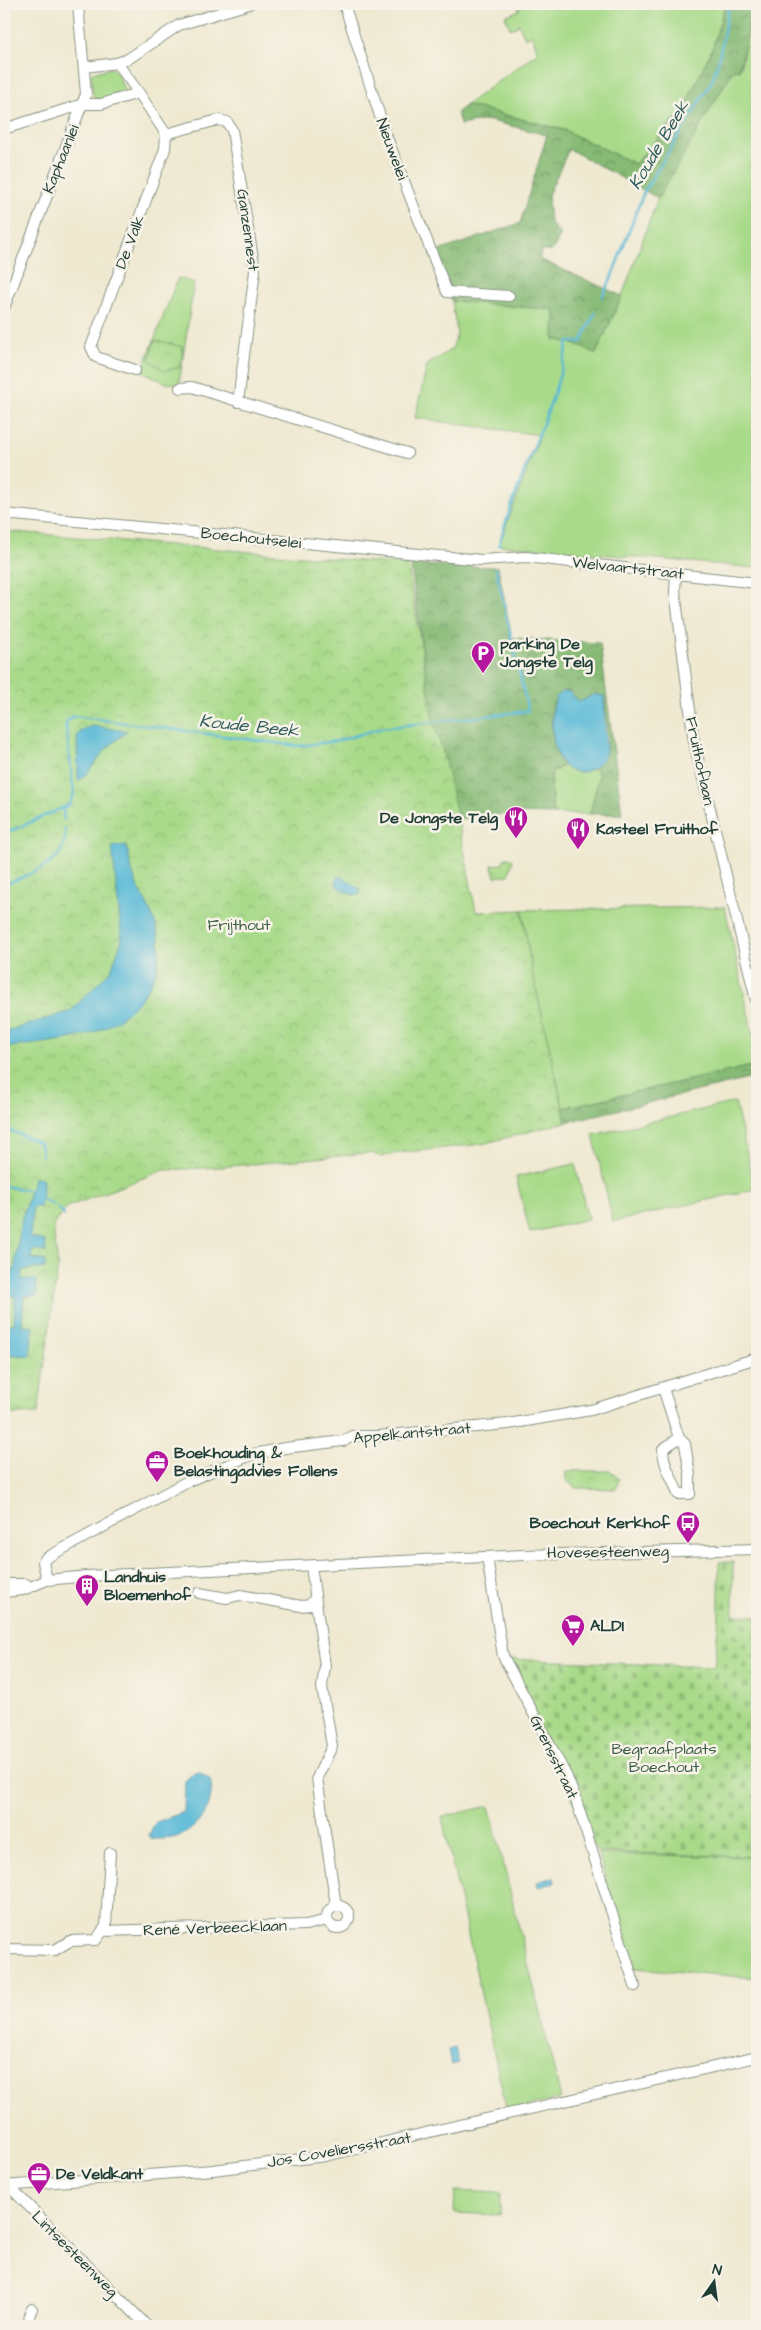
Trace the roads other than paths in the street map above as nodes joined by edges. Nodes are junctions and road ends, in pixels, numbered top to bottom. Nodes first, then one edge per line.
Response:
1 (78, 4) edge
2 (249, 4) edge
3 (344, 4) edge
4 (117, 63) junction
5 (84, 67) junction
6 (139, 93) junction
7 (83, 104) junction
8 (4, 129) edge
9 (166, 134) junction
10 (509, 296) dead end
11 (4, 308) edge
12 (135, 370) dead end
13 (180, 388) dead end
14 (238, 402) junction
15 (407, 453) dead end
16 (4, 514) edge
17 (498, 559) joint
18 (676, 573) junction
19 (757, 582) edge
20 (757, 1004) edge
21 (757, 1358) edge
22 (663, 1388) junction
23 (678, 1438) junction
24 (757, 1549) edge
25 (487, 1557) junction
26 (310, 1566) junction
27 (44, 1581) junction
28 (4, 1584) edge
29 (4, 1592) edge
30 (199, 1593) dead end
31 (315, 1598) junction
32 (110, 1853) dead end
33 (336, 1906) junction
34 (326, 1920) junction
35 (102, 1932) junction
36 (4, 1948) edge
37 (635, 1986) dead end
38 (757, 2057) edge
39 (5, 2184) edge
40 (32, 2309) dead end
41 (30, 2326) edge
42 (147, 2326) edge

1 - 5 street, Kaphaanlei
2 - 4 street
3 - 10 street, Nieuwelei
4 - 5 street
4 - 6 street
5 - 7 street, Kaphaanlei
6 - 7 street
6 - 9 street
7 - 8 street
7 - 11 street, Kaphaanlei
9 - 12 street, De Valk
9 - 14 street, Ganzennest
13 - 14 street
14 - 15 street
16 - 17 street, Boechoutselei
17 - 18 street, Welvaartstraat
18 - 19 street, Welvaartstraat
18 - 20 street, Fruithoflaan
21 - 22 street, Appelkantstraat
22 - 23 street
22 - 27 street, Appelkantstraat
23 - 23 street
24 - 25 street, Hovesesteenweg
25 - 26 street, Hovesesteenweg
25 - 37 street, Grensstraat
26 - 27 street, Hovesesteenweg
26 - 31 street
27 - 28 street, Hovesesteenweg
27 - 29 street
30 - 31 street
31 - 33 street
32 - 35 street
33 - 34 street
33 - 34 street
34 - 35 street, René Verbeecklaan
35 - 36 street, René Verbeecklaan
38 - 39 street, Jos Coveliersstraat
39 - 42 street, Lintsesteenweg
40 - 41 street

